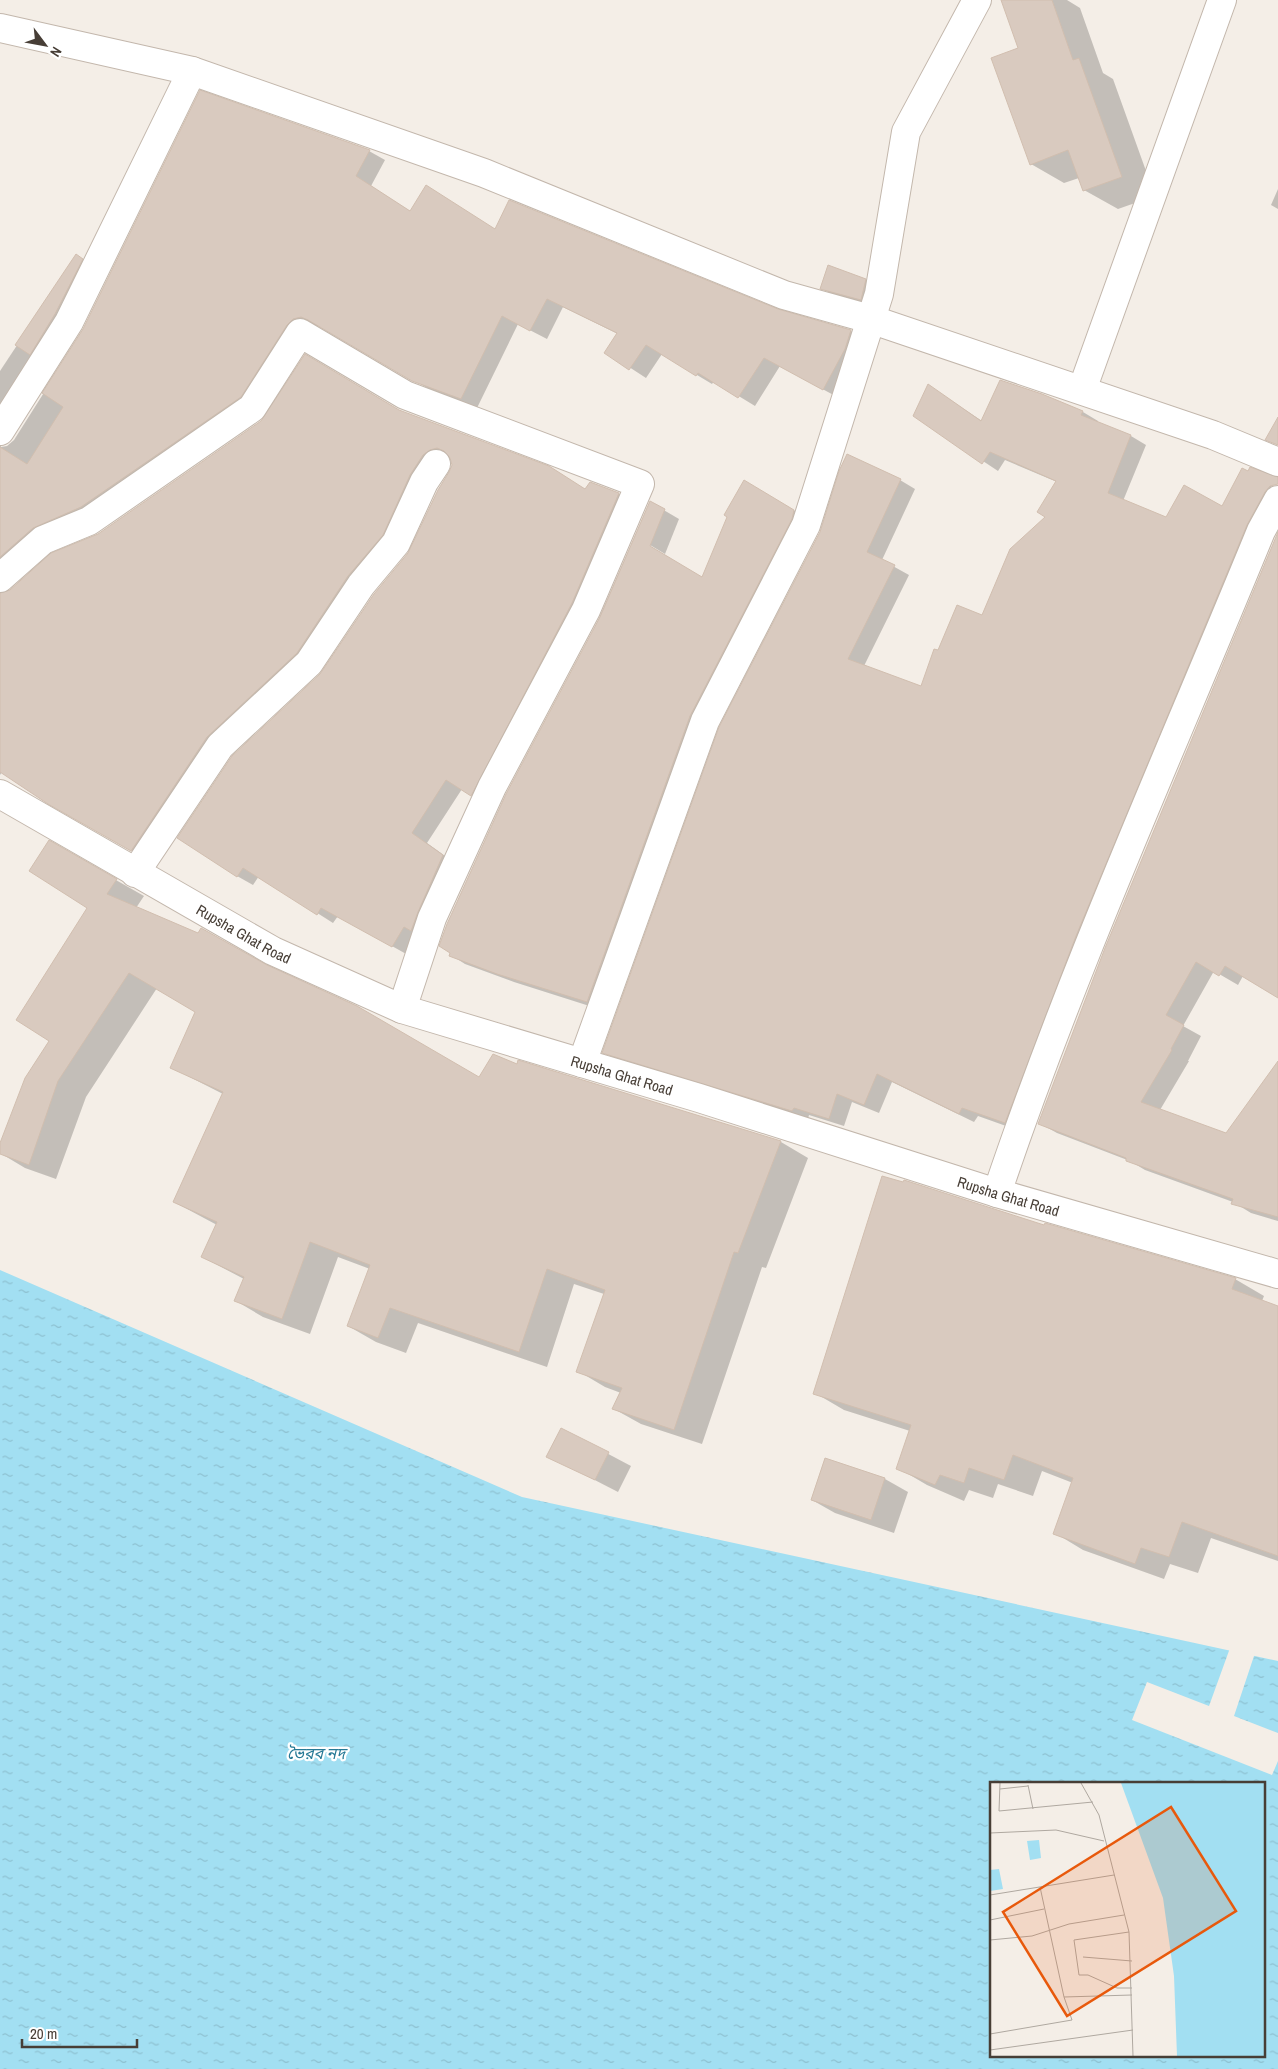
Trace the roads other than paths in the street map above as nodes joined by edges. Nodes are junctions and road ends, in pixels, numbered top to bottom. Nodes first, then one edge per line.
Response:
1 (978, 0) edge
2 (1222, 0) edge
3 (0, 28) edge
4 (192, 71) junction
5 (870, 319) junction
6 (1082, 390) junction
7 (0, 431) edge
8 (1278, 462) edge
9 (436, 464) dead end
10 (1278, 500) edge
11 (0, 578) edge
12 (0, 794) edge
13 (135, 873) junction
14 (402, 1009) junction
15 (582, 1063) junction
16 (997, 1193) junction
17 (1278, 1274) edge

1 - 5 street
2 - 6 street
3 - 4 street
4 - 5 street
4 - 7 street
5 - 6 street
5 - 15 street
6 - 8 street
9 - 13 street
10 - 16 street
11 - 14 street
12 - 13 street, Rupsha Ghat Road
13 - 14 street, Rupsha Ghat Road
14 - 15 street, Rupsha Ghat Road
15 - 16 street, Rupsha Ghat Road
16 - 17 street, Rupsha Ghat Road

